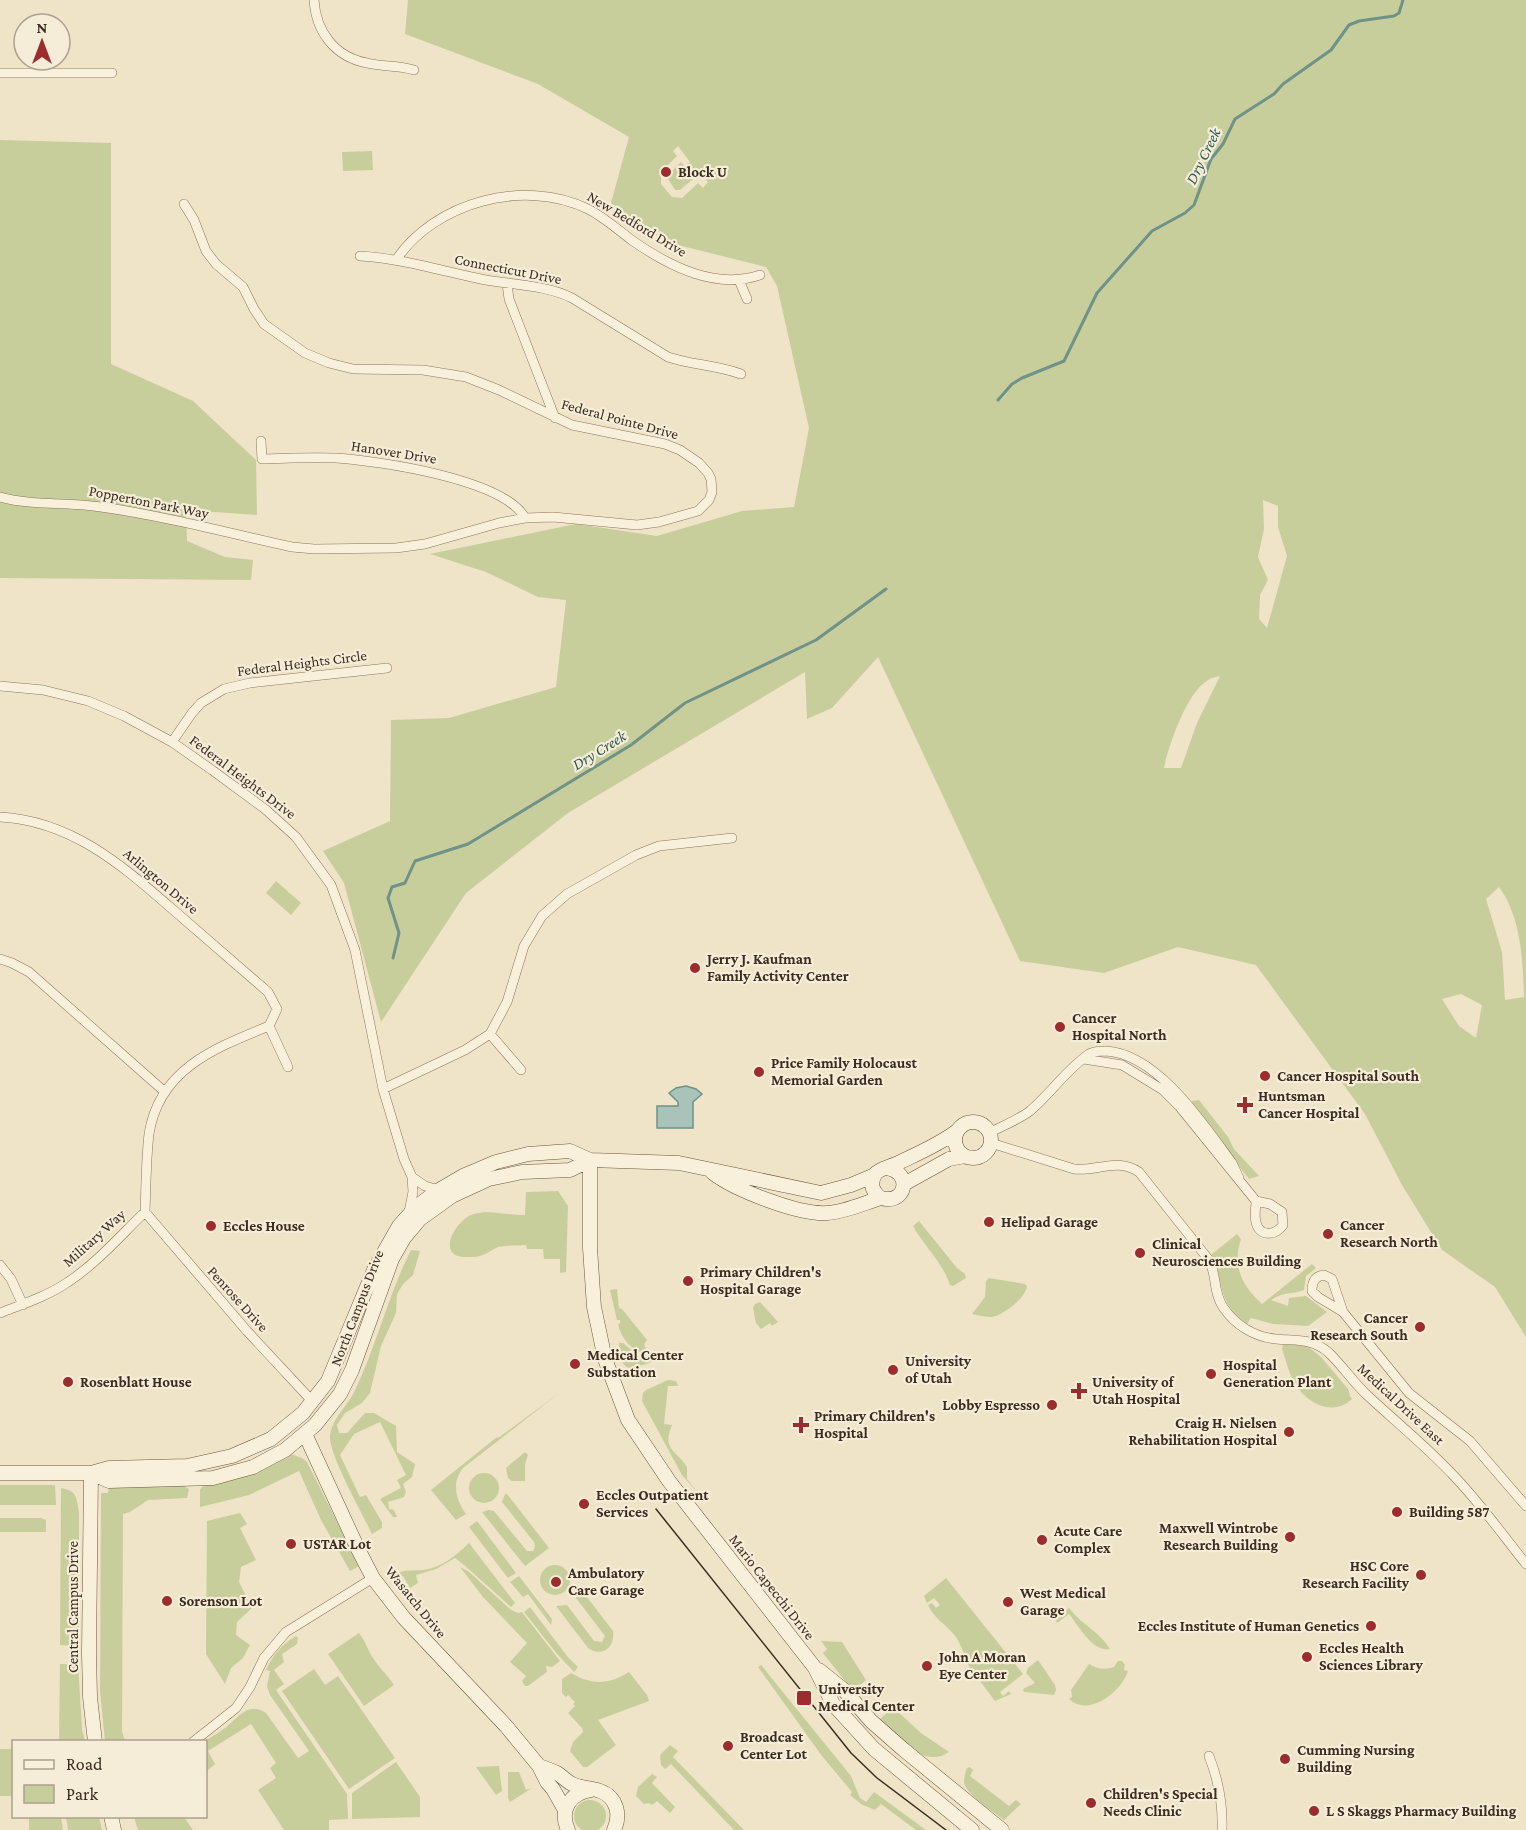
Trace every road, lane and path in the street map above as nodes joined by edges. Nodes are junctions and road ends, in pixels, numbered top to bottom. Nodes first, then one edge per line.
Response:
1 (315, 0) edge
2 (414, 70) dead end
3 (0, 73) edge
4 (112, 73) dead end
5 (184, 204) dead end
6 (360, 256) dead end
7 (396, 260) junction
8 (760, 275) dead end
9 (739, 280) junction
10 (507, 284) junction
11 (747, 299) dead end
12 (741, 374) dead end
13 (555, 418) junction
14 (261, 441) dead end
15 (0, 497) edge
16 (525, 518) junction
17 (292, 547) joint
18 (387, 668) dead end
19 (0, 686) edge
20 (171, 742) junction
21 (0, 817) edge
22 (732, 838) dead end
23 (0, 959) edge
24 (269, 1026) junction
25 (490, 1034) junction
26 (288, 1066) dead end
27 (521, 1070) dead end
28 (383, 1089) junction
29 (165, 1092) junction
30 (957, 1131) junction
31 (990, 1138) junction
32 (964, 1156) junction
33 (590, 1160) junction
34 (709, 1170) junction
35 (890, 1176) junction
36 (412, 1177) junction
37 (439, 1190) junction
38 (879, 1196) junction
39 (1256, 1202) dead end
40 (145, 1212) junction
41 (407, 1217) junction
42 (0, 1265) edge
43 (23, 1305) junction
44 (1343, 1312) dead end
45 (0, 1313) edge
46 (336, 1364) junction
47 (313, 1402) junction
48 (305, 1434) junction
49 (232, 1456) junction
50 (0, 1473) edge
51 (90, 1473) junction
52 (1526, 1506) edge
53 (1526, 1564) edge
54 (373, 1578) junction
55 (815, 1668) junction
56 (95, 1740) edge
57 (196, 1740) edge
58 (1209, 1756) dead end
59 (539, 1766) junction
60 (591, 1790) junction
61 (565, 1810) junction
62 (617, 1828) edge
63 (568, 1830) edge
64 (972, 1830) edge
65 (1002, 1830) edge
66 (1222, 1830) edge

1 - 2 street
3 - 4 street
5 - 13 street, Federal Pointe Drive
6 - 7 street, Connecticut Drive
7 - 9 street, New Bedford Drive
7 - 10 street, Connecticut Drive
8 - 9 street, New Bedford Drive
9 - 11 street
10 - 12 street, Connecticut Drive
10 - 13 street
13 - 16 street, Federal Pointe Drive
14 - 16 street, Hanover Drive
15 - 17 street, Popperton Park Way
16 - 17 street, Federal Pointe Drive
18 - 20 street, Federal Heights Circle
19 - 20 street, Federal Heights Drive
20 - 28 street, Federal Heights Drive
21 - 24 street, Arlington Drive
22 - 25 street
23 - 29 street
24 - 26 street
24 - 29 street, Military Way
25 - 27 street
25 - 28 street
28 - 36 street, Federal Heights Drive
29 - 40 street, Military Way
30 - 31 main road
30 - 32 main road
30 - 35 main road
31 - 32 main road
31 - 39 street
31 - 53 street, Medical Drive East
32 - 35 main road
33 - 34 main road
33 - 37 main road, North Campus Drive
33 - 48 main road, North Campus Drive
33 - 55 main road, Mario Capecchi Drive
34 - 35 main road
34 - 38 main road
35 - 38 main road
35 - 38 main road
36 - 37 street
36 - 41 street, Federal Heights Drive
37 - 41 main road, North Campus Drive
40 - 43 street, Military Way
40 - 47 street, Penrose Drive
41 - 46 main road, North Campus Drive
42 - 43 street
43 - 45 street, Military Way
44 - 52 street
46 - 47 main road, North Campus Drive
46 - 48 main road
47 - 49 main road, North Campus Drive
48 - 49 main road
48 - 51 main road, North Campus Drive
48 - 54 main road, Wasatch Drive
49 - 51 main road, North Campus Drive
50 - 51 main road, North Campus Drive
51 - 56 main road, Central Campus Drive
54 - 57 street
54 - 59 main road, Wasatch Drive
55 - 64 main road, Mario Capecchi Drive
55 - 65 main road, Mario Capecchi Drive
58 - 66 street
59 - 60 main road, Wasatch Drive
59 - 61 main road, Wasatch Drive
60 - 61 main road
60 - 62 main road, Wasatch Drive
61 - 63 main road, Wasatch Drive

